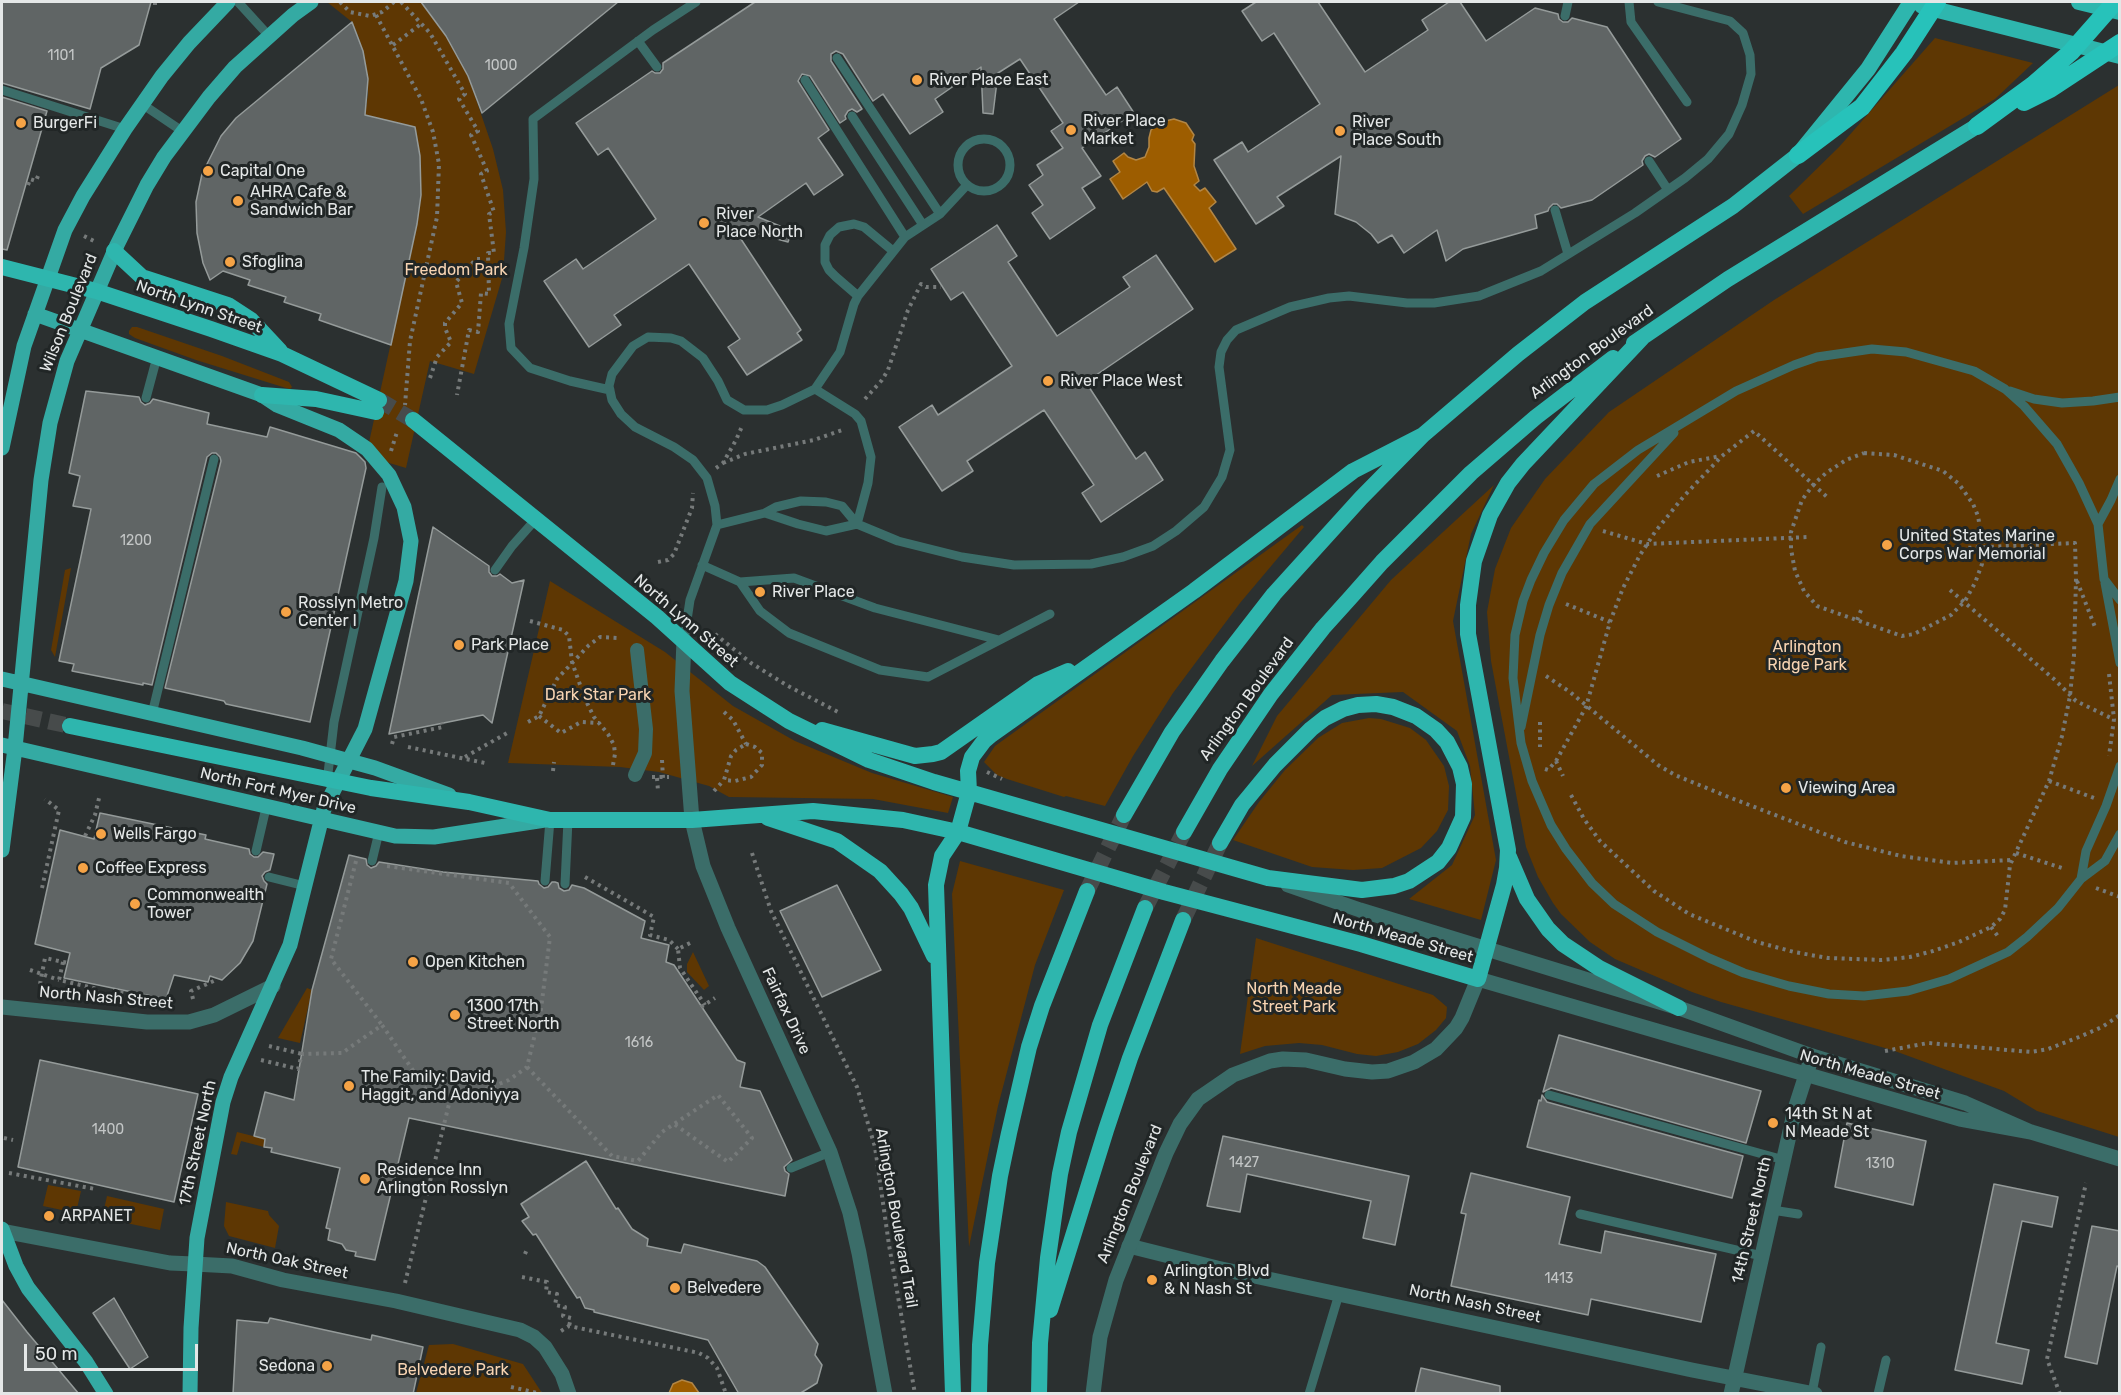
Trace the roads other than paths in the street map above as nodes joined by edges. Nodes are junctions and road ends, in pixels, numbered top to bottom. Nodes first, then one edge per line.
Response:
1 (228, 2) edge
2 (237, 2) edge
3 (311, 2) edge
4 (696, 2) edge
5 (1569, 2) edge
6 (1629, 2) edge
7 (1658, 2) edge
8 (1904, 2) edge
9 (1911, 2) edge
10 (1937, 2) edge
11 (2079, 2) edge
12 (2115, 2) edge
13 (2120, 12) edge
14 (1564, 16) dead end
15 (269, 36) junction
16 (638, 41) junction
17 (2120, 43) edge
18 (2120, 56) edge
19 (837, 58) dead end
20 (657, 67) dead end
21 (805, 80) dead end
22 (2041, 87) junction
23 (2, 90) edge
24 (1687, 102) dead end
25 (142, 104) junction
26 (852, 116) dead end
27 (1977, 126) joint
28 (125, 129) junction
29 (182, 131) junction
30 (1798, 155) junction
31 (1649, 161) dead end
32 (967, 185) junction
33 (1668, 190) junction
34 (1555, 210) dead end
35 (940, 214) junction
36 (923, 225) junction
37 (905, 237) junction
38 (114, 251) junction
39 (893, 251) junction
40 (1568, 254) junction
41 (2, 267) edge
42 (47, 279) junction
43 (96, 291) junction
44 (858, 296) junction
45 (35, 314) junction
46 (79, 330) junction
47 (1642, 338) junction
48 (282, 354) junction
49 (158, 357) junction
50 (815, 389) junction
51 (2005, 389) junction
52 (610, 390) junction
53 (262, 395) junction
54 (2120, 397) edge
55 (146, 398) dead end
56 (413, 420) tunnel mouth
57 (1684, 422) junction
58 (1423, 435) junction
59 (2, 448) edge
60 (214, 459) dead end
61 (2120, 479) edge
62 (382, 487) dead end
63 (765, 513) junction
64 (536, 519) junction
65 (856, 524) junction
66 (2098, 524) junction
67 (717, 525) junction
68 (702, 565) junction
69 (495, 570) dead end
70 (2104, 579) junction
71 (740, 582) junction
72 (2120, 600) edge
73 (1050, 615) dead end
74 (684, 640) junction
75 (999, 640) junction
76 (637, 650) dead end
77 (1102, 655) junction
78 (2120, 663) edge
79 (2, 679) edge
80 (21, 683) junction
81 (152, 714) junction
82 (789, 721) junction
83 (70, 726) tunnel mouth
84 (1519, 733) junction
85 (8, 747) edge
86 (2120, 766) edge
87 (640, 775) road end
88 (969, 792) junction
89 (469, 802) junction
90 (266, 808) junction
91 (324, 809) junction
92 (1124, 814) tunnel mouth
93 (760, 816) junction
94 (550, 820) junction
95 (568, 820) junction
96 (692, 820) junction
97 (379, 832) junction
98 (958, 832) junction
99 (1184, 832) tunnel mouth
100 (2120, 834) edge
101 (1220, 843) tunnel mouth
102 (2, 850) edge
103 (1508, 850) junction
104 (256, 851) dead end
105 (373, 863) road end
106 (269, 877) dead end
107 (1268, 878) junction
108 (2081, 879) junction
109 (545, 881) dead end
110 (565, 884) dead end
111 (305, 886) junction
112 (1087, 891) tunnel mouth
113 (1144, 908) tunnel mouth
114 (1184, 920) tunnel mouth
115 (1487, 949) junction
116 (939, 970) junction
117 (1478, 978) junction
118 (273, 986) junction
119 (2, 1007) edge
120 (1679, 1008) junction
121 (1812, 1056) junction
122 (1805, 1075) junction
123 (1549, 1095) dead end
124 (2031, 1132) junction
125 (830, 1152) junction
126 (2120, 1159) edge
127 (1784, 1160) junction
128 (791, 1168) dead end
129 (1772, 1210) junction
130 (1581, 1214) dead end
131 (1798, 1214) dead end
132 (2, 1230) edge
133 (1129, 1246) junction
134 (1762, 1256) junction
135 (194, 1264) junction
136 (1339, 1294) junction
137 (1041, 1342) junction
138 (1821, 1347) dead end
139 (1886, 1360) dead end
140 (1735, 1378) junction
141 (1813, 1393) edge
142 (106, 1394) edge
143 (190, 1394) edge
144 (569, 1394) edge
145 (885, 1394) edge
146 (953, 1394) edge
147 (979, 1394) edge
148 (1039, 1394) edge
149 (1093, 1394) edge
150 (1309, 1394) edge
151 (1731, 1394) edge
152 (1878, 1394) edge

1 - 25 main road, Wilson Boulevard
2 - 15 lane
3 - 15 main road, Wilson Boulevard
4 - 16 lane
5 - 14 lane
6 - 24 lane
7 - 33 lane
8 - 18 highway
9 - 30 highway
10 - 30 highway
11 - 13 highway
12 - 22 highway, Arlington Boulevard
15 - 29 main road, Wilson Boulevard
16 - 20 lane
16 - 52 lane
17 - 22 highway
19 - 35 lane
21 - 37 lane
22 - 27 highway, Arlington Boulevard
23 - 28 lane
25 - 28 main road, Wilson Boulevard
25 - 29 lane
26 - 36 lane
27 - 47 highway, Arlington Boulevard
28 - 42 main road, Wilson Boulevard
29 - 38 main road, Wilson Boulevard
30 - 58 highway
31 - 33 lane
32 - 32 lane
32 - 35 lane
33 - 40 lane
34 - 40 lane
35 - 36 lane
36 - 37 lane
37 - 39 lane
38 - 43 main road, Wilson Boulevard
38 - 48 highway
39 - 44 lane
39 - 44 lane
40 - 65 lane
41 - 42 highway, North Lynn Street
42 - 43 highway, North Lynn Street
42 - 45 main road, Wilson Boulevard
43 - 46 main road, Wilson Boulevard
43 - 48 highway, North Lynn Street
44 - 50 lane
45 - 46 main road, 17th Street North
45 - 59 main road, Wilson Boulevard
46 - 49 main road, 17th Street North
46 - 80 main road, Wilson Boulevard
47 - 99 highway, Arlington Boulevard
47 - 103 highway
48 - 53 highway, North Lynn Street
49 - 53 main road, 17th Street North
49 - 55 lane
50 - 52 lane
50 - 65 lane
51 - 54 lane
51 - 57 lane
51 - 66 lane
52 - 67 lane
53 - 91 main road, 17th Street North
56 - 64 highway, North Lynn Street
57 - 84 lane
57 - 84 lane
58 - 77 highway
58 - 92 highway
60 - 81 lane
61 - 66 lane
62 - 91 lane
63 - 65 lane
63 - 65 lane
63 - 67 lane
64 - 69 lane
64 - 74 highway, North Lynn Street
66 - 70 lane
67 - 68 lane
68 - 71 lane
68 - 74 lane
70 - 72 lane
70 - 78 lane
71 - 75 lane
71 - 75 lane
73 - 75 lane
74 - 82 highway, North Lynn Street
74 - 96 street, Fairfax Drive
76 - 87 street
77 - 82 highway
77 - 88 highway
79 - 80 main road, North Fort Myer Drive
80 - 81 main road, North Fort Myer Drive
80 - 85 main road, Wilson Boulevard
81 - 89 main road, North Fort Myer Drive
82 - 88 highway, North Lynn Street
83 - 89 highway, North Fort Myer Drive
84 - 108 lane
85 - 90 main road, North Fort Myer Drive
85 - 102 main road, Wilson Boulevard
86 - 108 lane
88 - 98 highway
88 - 107 highway, North Meade Street
89 - 94 highway, North Fort Myer Drive
90 - 97 main road, North Fort Myer Drive
90 - 104 lane
91 - 111 main road, 17th Street North
93 - 96 highway, North Fort Myer Drive
93 - 98 highway, North Meade Street
93 - 116 highway
94 - 95 highway, North Fort Myer Drive
94 - 97 main road, North Fort Myer Drive
94 - 109 lane
95 - 96 highway, North Fort Myer Drive
95 - 110 lane
96 - 125 street, Fairfax Drive
97 - 105 lane
98 - 116 highway
98 - 117 highway, North Meade Street
100 - 108 lane
101 - 107 highway
103 - 115 highway
103 - 120 highway
106 - 111 lane
107 - 115 street, North Meade Street
111 - 118 main road, 17th Street North
112 - 147 highway
113 - 137 highway
114 - 137 highway
115 - 117 highway
115 - 120 street, North Meade Street
116 - 146 highway
117 - 122 street, North Meade Street
117 - 133 street, Arlington Boulevard
118 - 119 street, North Nash Street
118 - 135 main road, 17th Street North
120 - 121 street, North Meade Street
121 - 122 street, 14th Street North
121 - 124 street, North Meade Street
122 - 124 street, North Meade Street
122 - 127 street, 14th Street North
123 - 127 lane
124 - 126 street, North Meade Street
125 - 128 lane
125 - 145 street, Fairfax Drive
127 - 129 street, 14th Street North
129 - 131 lane
129 - 134 street, 14th Street North
130 - 134 lane
132 - 135 street, North Oak Street
132 - 142 main road
133 - 136 street, North Nash Street
133 - 149 street, Arlington Boulevard
134 - 140 street, 14th Street North
135 - 143 main road, 17th Street North
135 - 144 street, North Oak Street
136 - 140 street, North Nash Street
136 - 150 lane
137 - 148 highway
138 - 141 lane
139 - 152 lane
140 - 141 street, North Nash Street
140 - 151 street, 14th Street North

